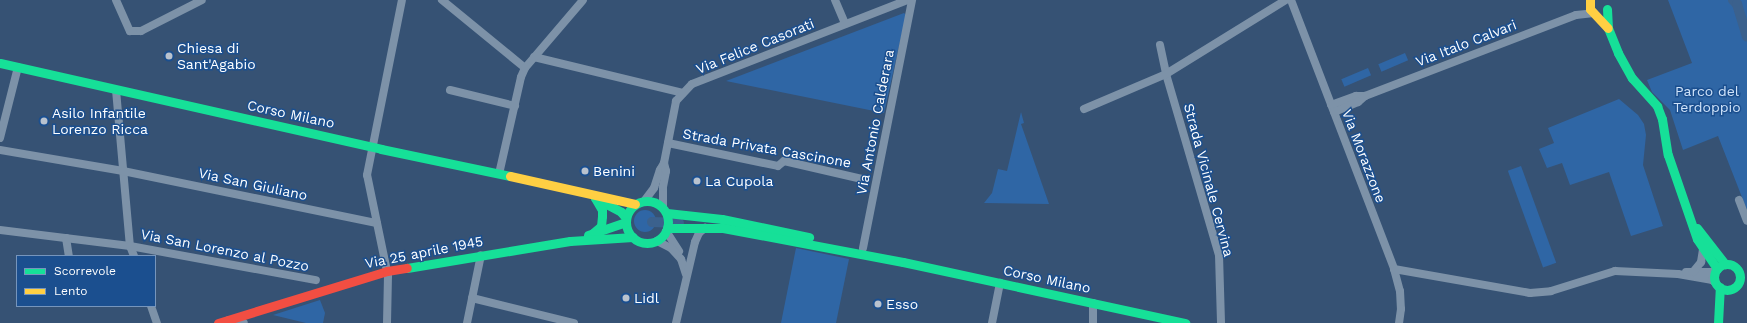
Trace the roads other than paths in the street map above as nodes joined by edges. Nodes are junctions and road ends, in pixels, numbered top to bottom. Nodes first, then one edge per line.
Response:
1 (116, 0) edge
2 (202, 0) edge
3 (402, 0) edge
4 (442, 0) edge
5 (583, 0) edge
6 (835, 0) edge
7 (908, 0) edge
8 (912, 0) edge
9 (1286, 0) edge
10 (1291, 0) edge
11 (1590, 1) edge
12 (1606, 5) edge
13 (1595, 14) junction
14 (1576, 15) junction
15 (845, 24) junction
16 (1608, 28) junction
17 (1160, 45) dead end
18 (534, 57) junction
19 (0, 63) edge
20 (18, 67) junction
21 (524, 69) junction
22 (1166, 74) junction
23 (116, 90) junction
24 (450, 90) dead end
25 (683, 93) junction
26 (515, 106) junction
27 (1332, 108) junction
28 (1084, 109) dead end
29 (0, 138) edge
30 (668, 143) junction
31 (371, 146) junction
32 (0, 150) edge
33 (664, 164) junction
34 (123, 171) junction
35 (500, 174) junction
36 (862, 179) dead end
37 (577, 190) junction
38 (595, 198) junction
39 (645, 200) junction
40 (1739, 200) dead end
41 (635, 204) junction
42 (665, 210) junction
43 (626, 220) junction
44 (1747, 221) edge
45 (377, 222) junction
46 (1690, 222) junction
47 (705, 228) junction
48 (723, 228) junction
49 (667, 229) junction
50 (0, 230) edge
51 (593, 233) junction
52 (633, 237) junction
53 (66, 238) junction
54 (570, 241) junction
55 (657, 241) junction
56 (130, 246) junction
57 (673, 246) junction
58 (863, 248) junction
59 (1703, 249) junction
60 (69, 255) edge
61 (134, 255) edge
62 (481, 256) junction
63 (903, 262) junction
64 (1725, 264) junction
65 (1394, 269) junction
66 (1716, 270) junction
67 (387, 271) junction
68 (1693, 272) junction
69 (687, 274) junction
70 (1678, 274) junction
71 (316, 280) dead end
72 (1000, 283) junction
73 (1718, 285) junction
74 (1730, 289) junction
75 (472, 298) junction
76 (1093, 303) junction
77 (151, 307) edge
78 (228, 320) junction
79 (157, 323) edge
80 (218, 323) edge
81 (244, 323) edge
82 (387, 323) edge
83 (467, 323) edge
84 (574, 323) edge
85 (676, 323) edge
86 (992, 323) edge
87 (1092, 323) edge
88 (1186, 323) edge
89 (1221, 323) edge
90 (1399, 323) edge
91 (1718, 323) edge

1 - 2 street
3 - 31 street
4 - 21 street
5 - 18 street
6 - 15 street
7 - 15 street, Via Felice Casorati
8 - 58 street, Via Antonio Calderara
9 - 22 street
10 - 27 street, Via Morazzone
11 - 13 main road
11 - 14 street, Via Italo Calvari
12 - 13 main road
12 - 16 main road
13 - 14 street, Via Italo Calvari
13 - 16 main road
14 - 27 street, Via Italo Calvari
15 - 25 street, Via Felice Casorati
16 - 46 main road
17 - 22 street, Strada Vicinale Cervina
18 - 21 street
18 - 25 street
19 - 20 main road, Corso Milano
20 - 23 main road, Corso Milano
20 - 29 street
21 - 26 street
22 - 28 street
22 - 89 street, Strada Vicinale Cervina
23 - 31 main road, Corso Milano
23 - 34 street
24 - 26 street
25 - 30 street, Via Felice Casorati
26 - 35 street
27 - 65 street, Via Morazzone
30 - 33 street, Via Felice Casorati
30 - 36 street, Strada Privata Cascinone
31 - 35 main road, Corso Milano
31 - 45 street
32 - 34 street, Via San Giuliano
33 - 39 street, Via Felice Casorati
33 - 42 street, Via Felice Casorati
34 - 45 street, Via San Giuliano
34 - 56 street
35 - 37 main road, Corso Milano
37 - 38 main road, Corso Milano
37 - 41 main road, Corso Milano
38 - 43 main road, Corso Milano
38 - 51 main road
39 - 41 main road
39 - 42 main road
40 - 44 street
41 - 43 main road
42 - 49 main road
42 - 58 main road, Corso Milano
43 - 51 main road, Via 25 aprile 1945
43 - 52 main road
45 - 67 street
46 - 59 main road
46 - 64 main road
47 - 48 main road, Corso Milano
47 - 49 main road, Corso Milano
47 - 69 street
48 - 58 main road
48 - 63 main road, Corso Milano
49 - 55 main road
49 - 57 street
50 - 53 street, Via San Lorenzo al Pozzo
51 - 54 main road, Via 25 aprile 1945
52 - 54 main road, Via 25 aprile 1945
52 - 55 main road
53 - 56 street, Via San Lorenzo al Pozzo
53 - 60 street
54 - 62 main road, Via 25 aprile 1945
55 - 57 street
56 - 61 street
56 - 71 street, Via San Lorenzo al Pozzo
57 - 69 street
58 - 63 main road, Corso Milano
59 - 66 main road
59 - 68 street
62 - 67 main road, Via 25 aprile 1945
62 - 75 street
63 - 72 main road, Corso Milano
64 - 66 main road
64 - 74 main road
65 - 70 street
65 - 90 street, Via Morazzone
66 - 68 street
66 - 73 main road
67 - 78 main road, Via 25 aprile 1945
67 - 82 street
68 - 70 street
69 - 85 street
70 - 73 street
72 - 76 main road, Corso Milano
72 - 86 street
73 - 74 main road
73 - 91 main road
74 - 91 main road
75 - 83 street
75 - 84 street
76 - 87 street
76 - 88 main road, Corso Milano
77 - 79 street
78 - 80 main road, Via 25 aprile 1945
78 - 81 street

